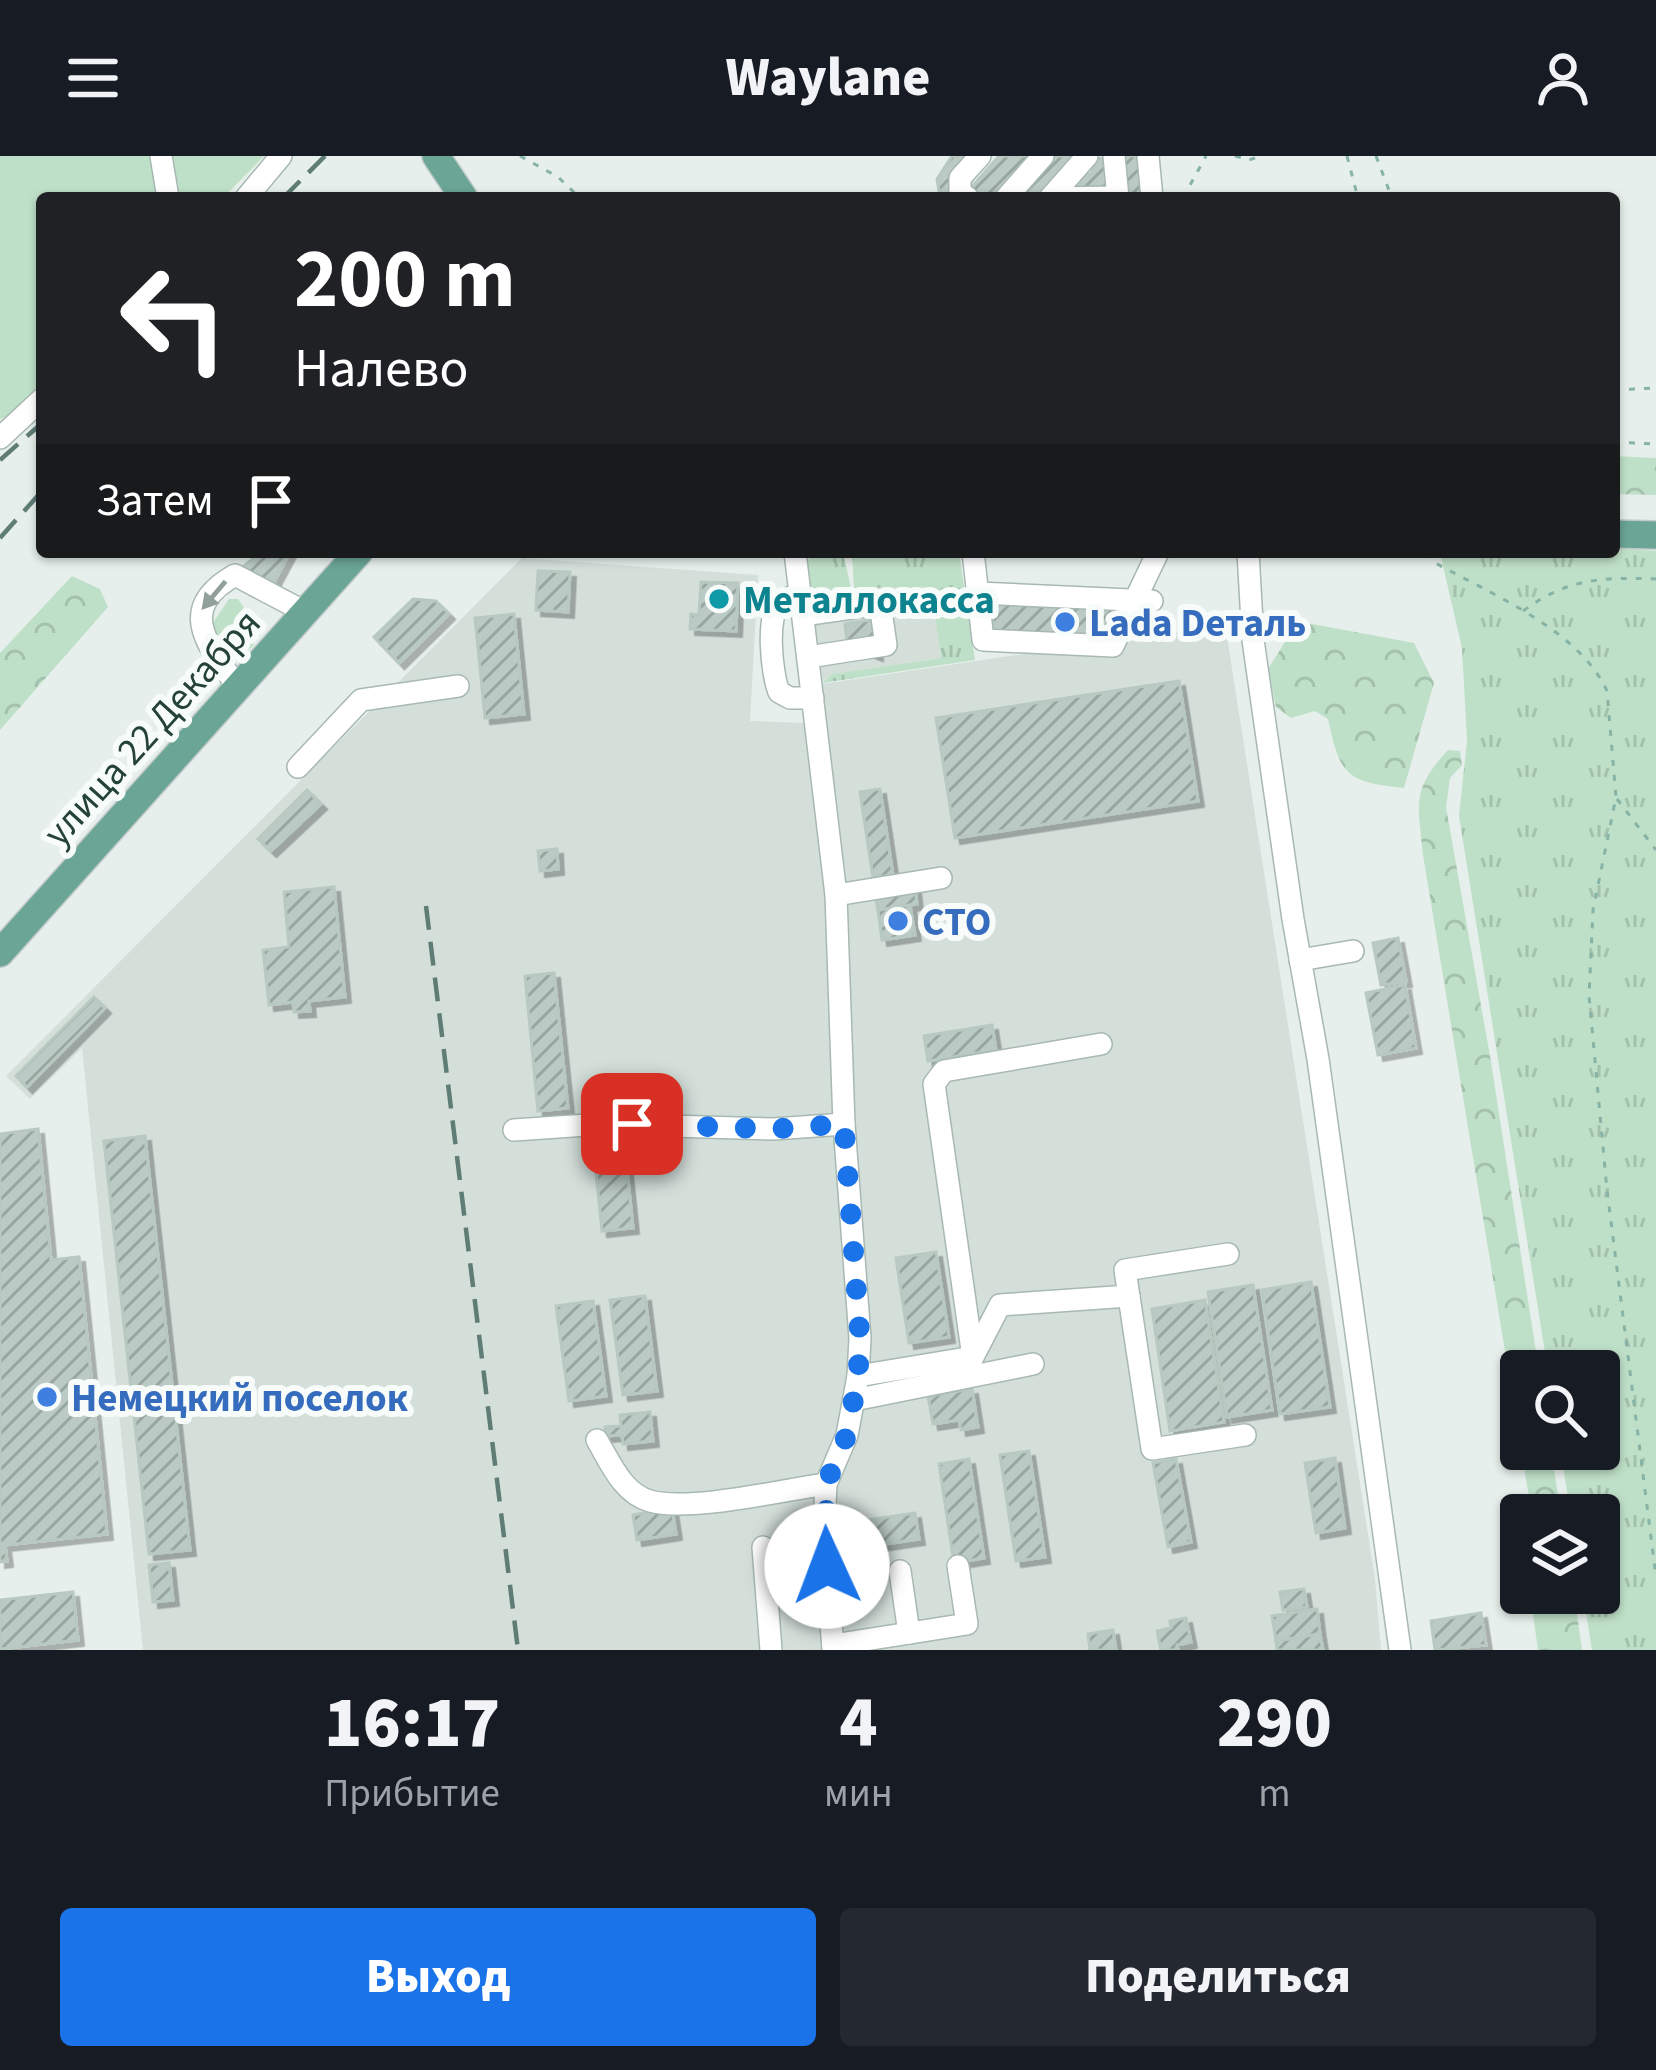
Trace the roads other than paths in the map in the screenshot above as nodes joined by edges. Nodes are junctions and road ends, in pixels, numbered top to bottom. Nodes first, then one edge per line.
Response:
1 (160, 156) edge
2 (281, 156) edge
3 (436, 156) edge
4 (980, 156) edge
5 (1043, 156) edge
6 (1087, 156) edge
7 (1114, 156) edge
8 (1148, 156) edge
9 (167, 192) edge
10 (251, 192) edge
11 (460, 192) edge
12 (961, 192) edge
13 (1011, 192) edge
14 (1055, 192) edge
15 (1118, 192) edge
16 (1151, 192) edge
17 (36, 405) edge
18 (0, 438) edge
19 (1620, 533) edge
20 (1656, 535) edge
21 (354, 558) edge
22 (796, 558) edge
23 (974, 558) edge
24 (1156, 558) edge
25 (1248, 558) edge
26 (978, 593) junction
27 (1144, 600) junction
28 (802, 605) junction
29 (305, 612) junction
30 (808, 657) junction
31 (458, 686) dead end
32 (238, 687) junction
33 (813, 698) junction
34 (298, 767) dead end
35 (941, 878) dead end
36 (836, 895) junction
37 (1353, 951) dead end
38 (0, 953) edge
39 (1300, 960) junction
40 (1101, 1044) dead end
41 (844, 1124) junction
42 (514, 1130) dead end
43 (1228, 1254) dead end
44 (1129, 1296) junction
45 (973, 1357) junction
46 (1034, 1364) dead end
47 (858, 1376) junction
48 (854, 1400) junction
49 (1245, 1435) dead end
50 (597, 1440) dead end
51 (826, 1484) junction
52 (763, 1547) dead end
53 (958, 1565) dead end
54 (900, 1571) dead end
55 (909, 1633) junction
56 (833, 1647) edge
57 (771, 1650) edge
58 (1400, 1650) edge

1 - 9 street
2 - 10 street
3 - 11 main road
4 - 12 street
5 - 13 street
6 - 14 street
7 - 15 street
8 - 16 street
17 - 18 street
19 - 20 main road
21 - 29 main road, улица 22 Декабря
22 - 28 street
23 - 26 street
24 - 27 street
25 - 39 street
26 - 27 street
26 - 27 street
28 - 30 street
28 - 30 street
28 - 33 street
29 - 32 main road, улица 22 Декабря
29 -> 32 street
30 - 33 street
31 - 34 street
32 - 38 main road, улица 22 Декабря
33 - 36 street
35 - 36 street
36 - 41 street
37 - 39 street
39 - 58 street
40 - 45 street
41 - 42 street
41 - 47 street
43 - 44 street
44 - 45 street
44 - 49 street
45 - 47 street
46 - 48 street
47 - 48 street
48 - 51 street
50 - 51 street
51 - 56 street
52 - 57 street
53 - 55 street
54 - 55 street
55 - 56 street

